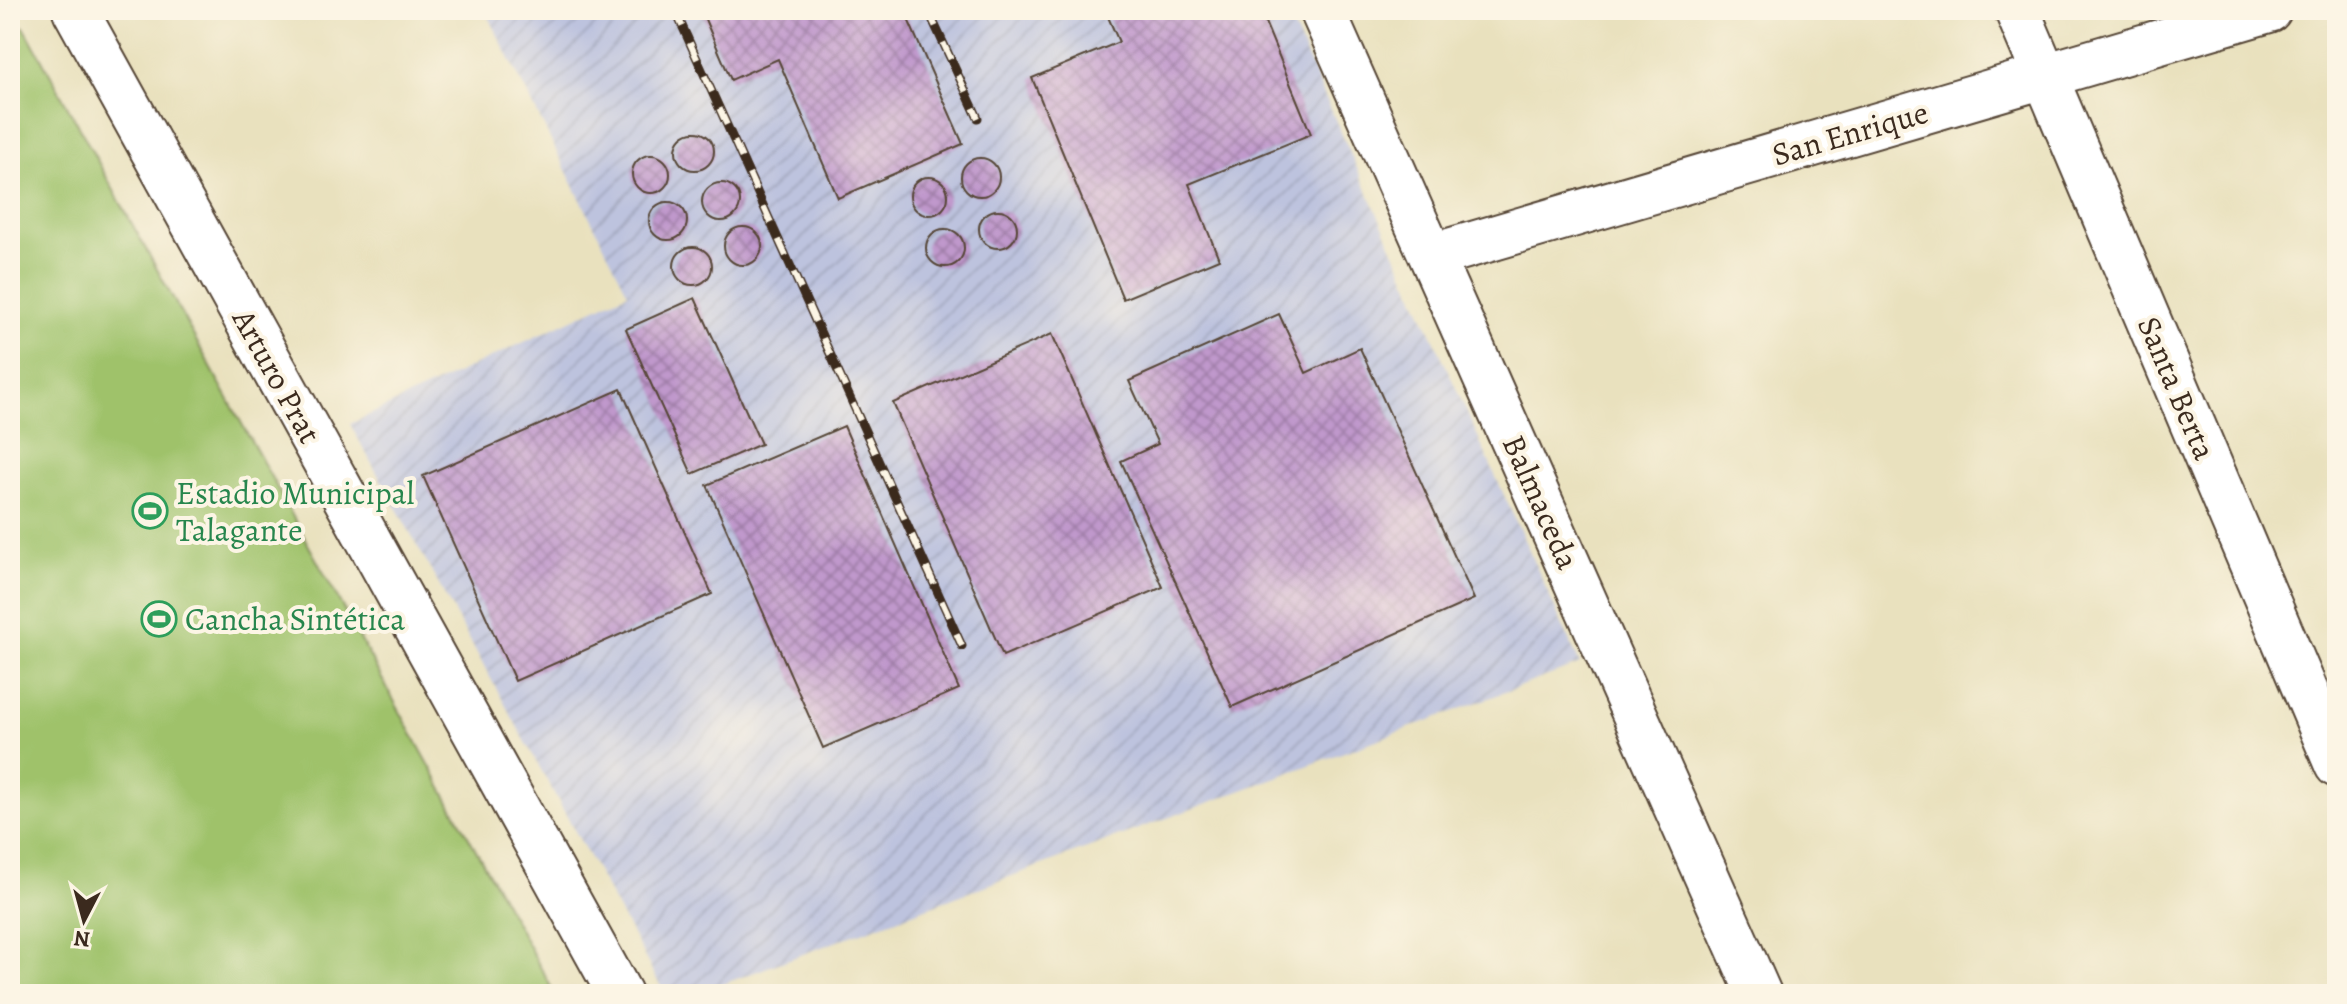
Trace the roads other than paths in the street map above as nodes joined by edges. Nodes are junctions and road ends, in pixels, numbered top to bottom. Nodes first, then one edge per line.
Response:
1 (75, 10) edge
2 (1322, 10) edge
3 (2017, 10) edge
4 (2269, 10) edge
5 (2045, 76) junction
6 (1432, 256) junction
7 (2337, 765) edge
8 (620, 994) edge
9 (1759, 994) edge

1 - 8 street, Arturo Prat
2 - 6 street, Balmaceda
3 - 5 street, Santa Berta
4 - 5 street, San Enrique
5 - 6 street, San Enrique
5 - 7 street, Santa Berta
6 - 9 street, Balmaceda

